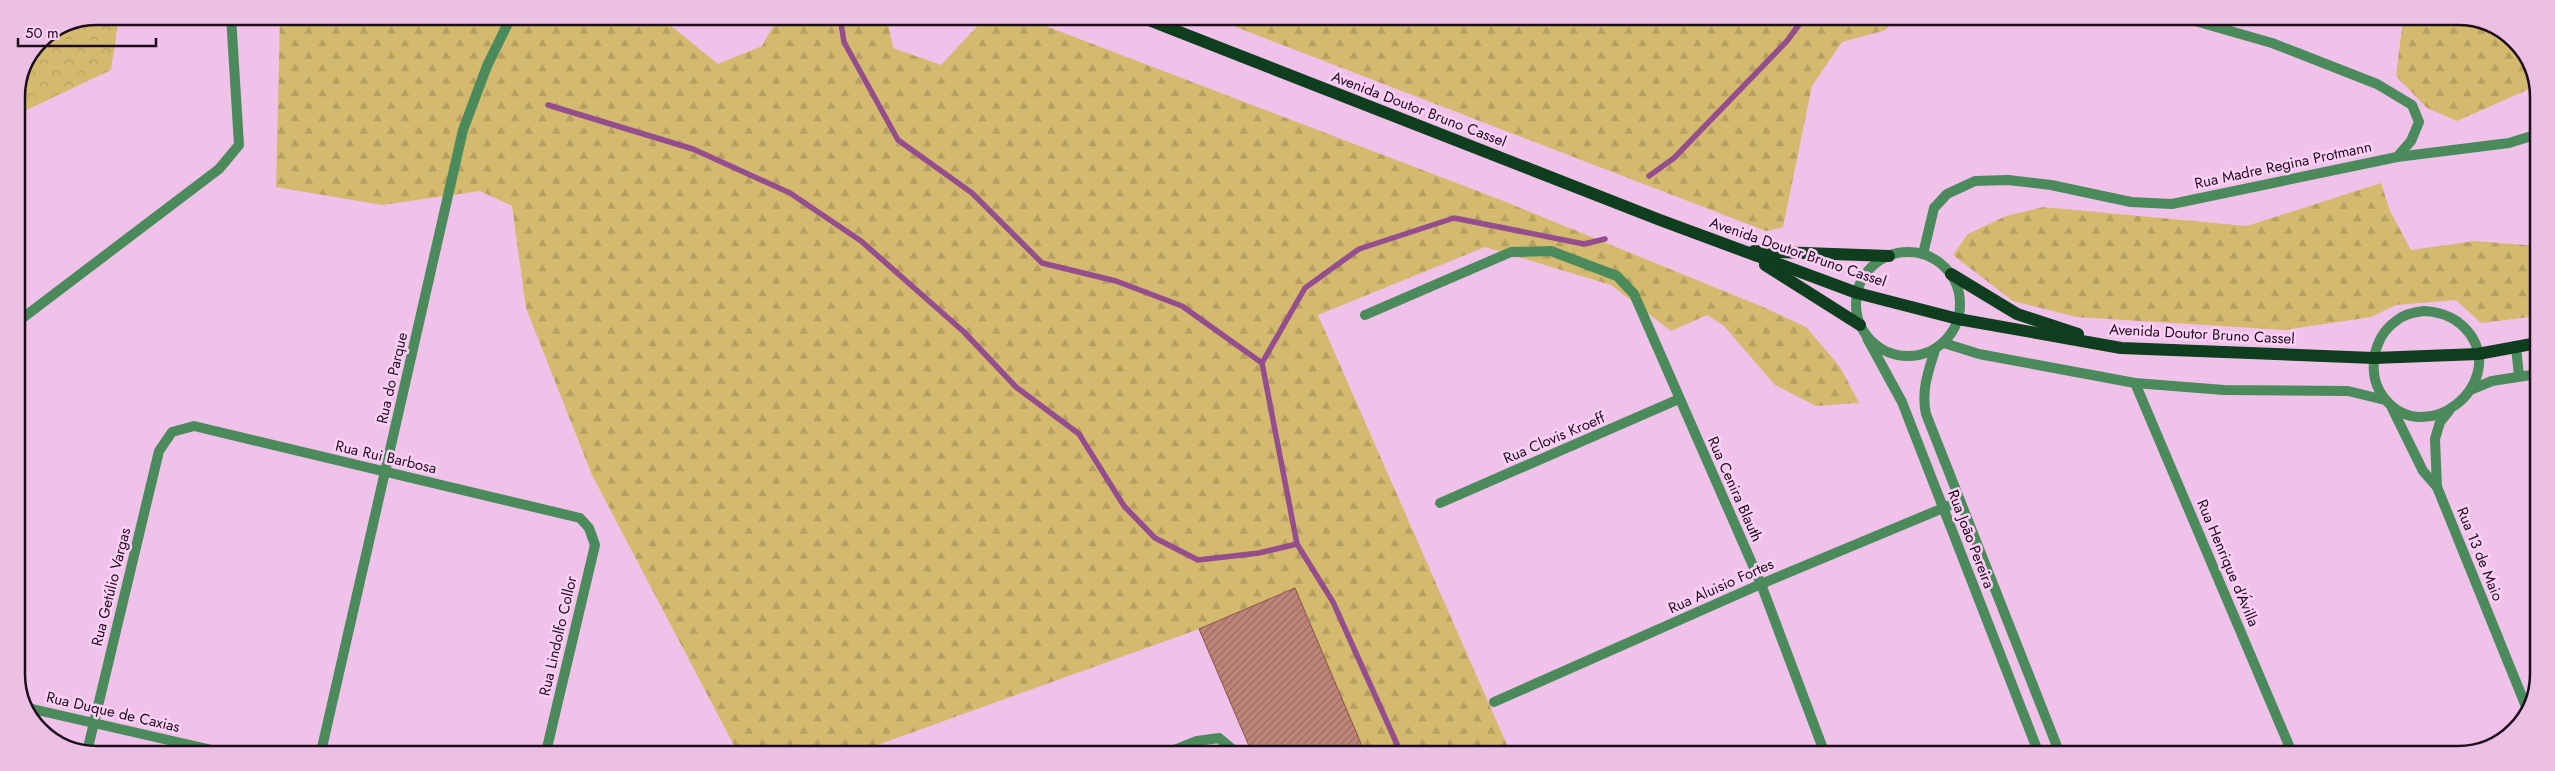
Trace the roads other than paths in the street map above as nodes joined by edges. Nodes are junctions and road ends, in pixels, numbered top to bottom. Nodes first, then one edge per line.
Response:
1 (231, 25) edge
2 (507, 25) edge
3 (1159, 25) edge
4 (2211, 25) edge
5 (2530, 137) edge
6 (2397, 157) junction
7 (1742, 250) junction
8 (1923, 254) junction
9 (1889, 256) junction
10 (1951, 274) junction
11 (1857, 293) junction
12 (1365, 315) dead end
13 (25, 316) edge
14 (1958, 319) junction
15 (1860, 324) junction
16 (1867, 338) junction
17 (1944, 343) junction
18 (2530, 344) edge
19 (2516, 347) junction
20 (2121, 348) junction
21 (1935, 350) junction
22 (2478, 354) junction
23 (2374, 358) junction
24 (2530, 375) edge
25 (2519, 376) junction
26 (2135, 383) junction
27 (2470, 390) junction
28 (1679, 399) junction
29 (2388, 403) junction
30 (2451, 408) junction
31 (172, 432) joint
32 (385, 473) junction
33 (2437, 487) junction
34 (1960, 501) junction
35 (1440, 503) dead end
36 (1943, 507) junction
37 (590, 528) joint
38 (1761, 584) junction
39 (2526, 699) edge
40 (1494, 702) dead end
41 (35, 710) edge
42 (94, 723) junction
43 (89, 745) edge
44 (195, 746) edge
45 (322, 746) edge
46 (547, 746) edge
47 (1184, 746) edge
48 (1229, 746) edge
49 (1822, 746) edge
50 (2036, 746) edge
51 (2057, 746) edge
52 (2290, 746) edge

1 - 13 street
2 - 32 street, Rua do Parque
3 - 7 main road, Avenida Doutor Bruno Cassel
4 - 6 street
5 - 6 street, Rua Madre Regina Protmann
6 - 8 street, Rua Madre Regina Protmann
7 - 9 main road
7 - 11 main road, Avenida Doutor Bruno Cassel
7 - 15 main road
8 - 9 street
8 - 10 street
9 - 11 street
10 - 14 street
10 - 20 main road
11 - 14 main road, Avenida Doutor Bruno Cassel
11 - 15 street, Rua João Pereira
12 - 28 street, Rua Cenira Blauth
14 - 17 street
14 - 20 main road, Avenida Doutor Bruno Cassel
15 - 16 street, Rua João Pereira
16 - 21 street
16 - 36 street, Rua João Pereira
17 - 21 street
17 - 26 street
18 - 19 main road, Avenida Doutor Bruno Cassel
19 - 22 main road, Avenida Doutor Bruno Cassel
19 - 25 street
20 - 23 main road, Avenida Doutor Bruno Cassel
21 - 34 street, Rua João Pereira
22 - 23 main road, Avenida Doutor Bruno Cassel
22 - 23 street
22 - 27 street
23 - 29 street
24 - 25 street
25 - 27 street
26 - 29 street
26 - 52 street, Rua Henrique d'Ávilla
27 - 30 street
28 - 35 street, Rua Clovis Kroeff
28 - 38 street, Rua Cenira Blauth
29 - 30 street
29 - 33 street
30 - 33 street, Rua 13 de Maio
31 - 32 street, Rua Rui Barbosa
31 - 42 street, Rua Getúlio Vargas
32 - 37 street, Rua Rui Barbosa
32 - 45 street, Rua do Parque
33 - 39 street, Rua 13 de Maio
34 - 36 street, Rua Aluisio Fortes
34 - 51 street, Rua João Pereira
36 - 38 street, Rua Aluisio Fortes
36 - 50 street, Rua João Pereira
37 - 46 street, Rua Lindolfo Collor
38 - 40 street, Rua Aluisio Fortes
38 - 49 street, Rua Cenira Blauth
41 - 42 street, Rua Duque de Caxias
42 - 43 street, Rua Getúlio Vargas
42 - 44 street, Rua Duque de Caxias
47 - 48 street

